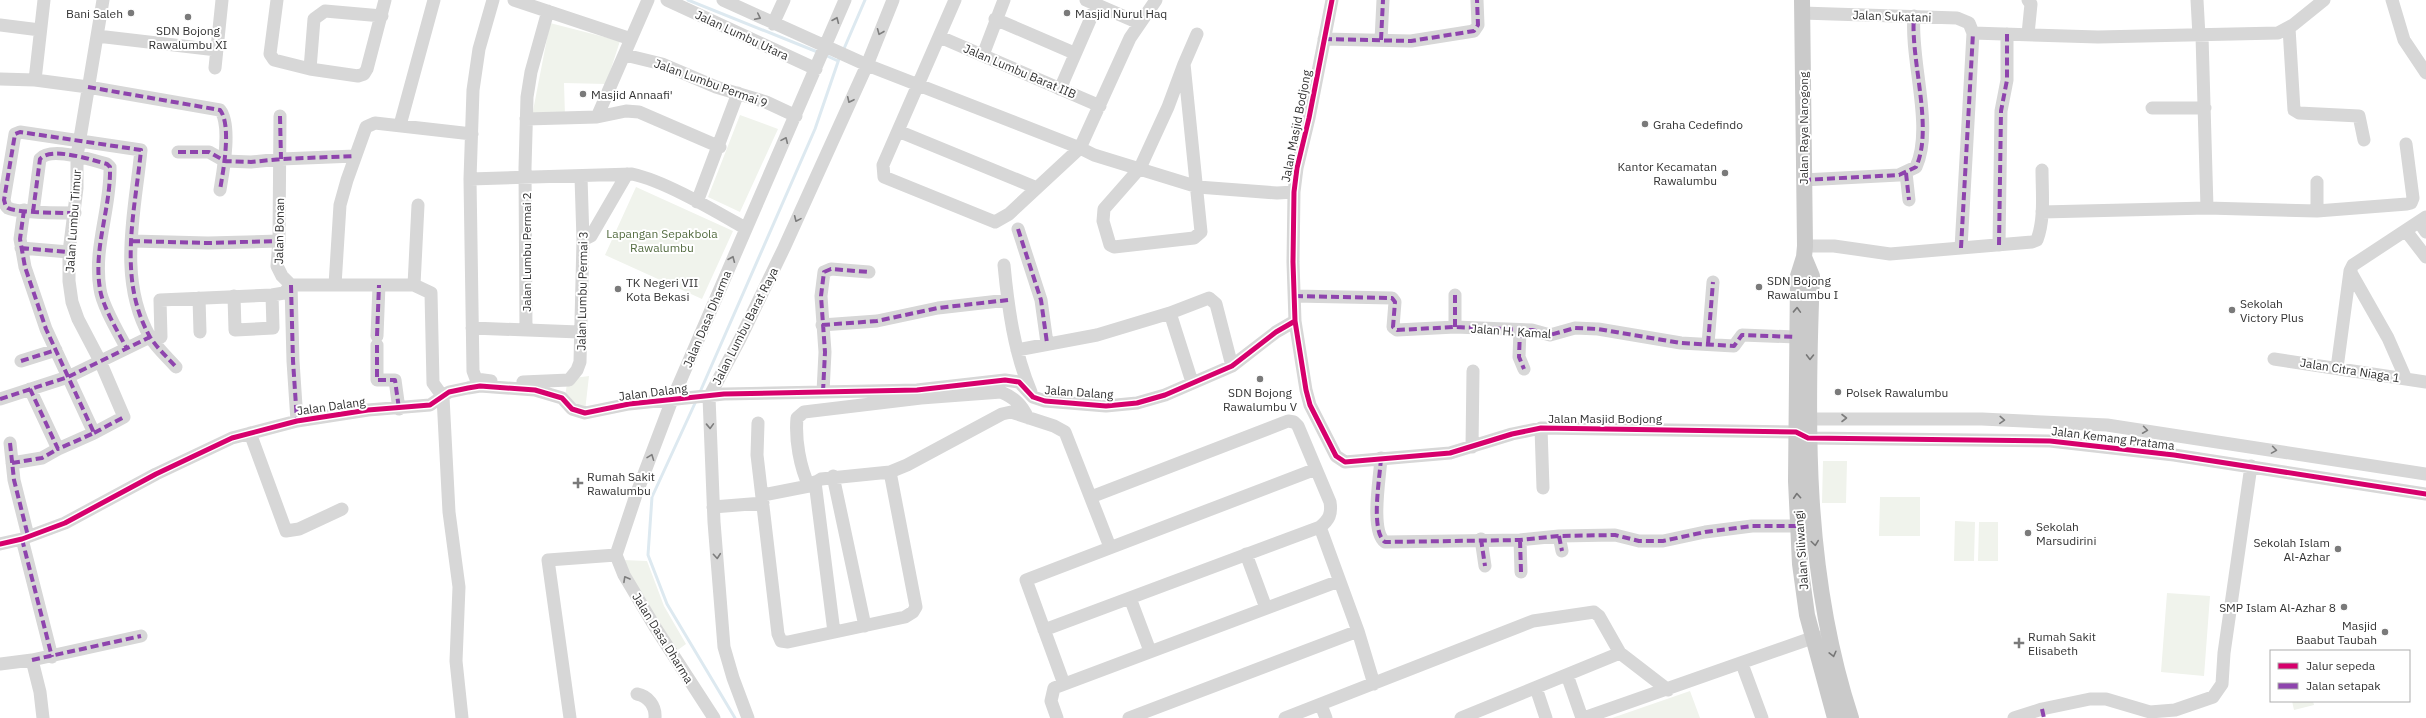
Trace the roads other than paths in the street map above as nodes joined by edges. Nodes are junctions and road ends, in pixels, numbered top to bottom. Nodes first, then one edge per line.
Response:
1 (44, 0) edge
2 (103, 0) edge
3 (222, 0) edge
4 (277, 0) edge
5 (385, 0) edge
6 (434, 0) edge
7 (493, 0) edge
8 (514, 0) edge
9 (648, 0) edge
10 (668, 0) edge
11 (723, 0) edge
12 (784, 0) edge
13 (845, 0) edge
14 (892, 0) edge
15 (955, 0) edge
16 (1004, 0) edge
17 (1156, 0) edge
18 (1332, 0) edge
19 (1383, 0) edge
20 (1477, 0) edge
21 (2028, 0) edge
22 (2197, 0) edge
23 (2324, 0) edge
24 (2392, 0) edge
25 (1092, 2) edge
26 (1802, 6) edge
27 (548, 11) junction
28 (382, 16) junction
29 (1914, 16) junction
30 (995, 19) junction
31 (1138, 23) junction
32 (773, 24) junction
33 (0, 25) edge
34 (2289, 28) junction
35 (40, 30) junction
36 (1973, 33) junction
37 (1197, 34) dead end
38 (2008, 34) junction
39 (2028, 34) junction
40 (97, 36) junction
41 (2200, 36) junction
42 (940, 37) junction
43 (1324, 39) junction
44 (631, 40) junction
45 (1381, 40) junction
46 (216, 50) junction
47 (1074, 53) junction
48 (625, 55) junction
49 (983, 55) junction
50 (823, 56) junction
51 (863, 63) junction
52 (1184, 64) junction
53 (215, 68) dead end
54 (310, 69) junction
55 (2426, 73) edge
56 (0, 79) edge
57 (35, 80) junction
58 (917, 85) junction
59 (88, 86) junction
60 (1060, 88) junction
61 (738, 93) junction
62 (1100, 106) junction
63 (2152, 108) dead end
64 (2205, 108) junction
65 (280, 116) dead end
66 (796, 116) junction
67 (597, 117) junction
68 (526, 119) junction
69 (400, 125) junction
70 (898, 131) junction
71 (472, 134) junction
72 (2364, 140) dead end
73 (78, 141) junction
74 (2406, 144) dead end
75 (720, 147) junction
76 (1080, 148) junction
77 (178, 152) dead end
78 (76, 156) junction
79 (355, 156) junction
80 (281, 159) junction
81 (225, 160) junction
82 (1140, 168) junction
83 (2042, 170) dead end
84 (1906, 173) junction
85 (627, 174) junction
86 (525, 176) junction
87 (581, 177) junction
88 (470, 179) junction
89 (1803, 180) junction
90 (2317, 182) dead end
91 (1036, 188) junction
92 (1198, 188) junction
93 (220, 190) dead end
94 (1294, 192) junction
95 (1909, 200) dead end
96 (697, 202) junction
97 (418, 205) dead end
98 (2207, 208) junction
99 (29, 211) junction
100 (2317, 211) junction
101 (2042, 212) junction
102 (75, 213) junction
103 (2424, 224) edge
104 (745, 228) junction
105 (1018, 229) dead end
106 (2406, 231) junction
107 (583, 240) junction
108 (132, 241) junction
109 (279, 241) junction
110 (1999, 245) junction
111 (21, 248) junction
112 (1961, 248) junction
113 (1805, 251) junction
114 (69, 252) junction
115 (2426, 257) edge
116 (1004, 265) dead end
117 (2350, 271) junction
118 (869, 272) dead end
119 (1713, 282) dead end
120 (291, 285) junction
121 (335, 285) junction
122 (379, 285) junction
123 (414, 285) junction
124 (272, 294) junction
125 (1455, 295) dead end
126 (234, 296) junction
127 (1295, 296) junction
128 (199, 298) junction
129 (1008, 300) junction
130 (1170, 313) junction
131 (1295, 321) junction
132 (822, 325) junction
133 (1455, 327) junction
134 (472, 328) junction
135 (526, 328) junction
136 (1520, 330) junction
137 (200, 332) dead end
138 (580, 332) junction
139 (156, 337) junction
140 (1796, 337) junction
141 (1047, 343) junction
142 (1708, 344) junction
143 (126, 347) junction
144 (56, 350) junction
145 (1018, 350) junction
146 (2274, 359) dead end
147 (21, 361) dead end
148 (100, 361) junction
149 (1232, 366) junction
150 (176, 367) dead end
151 (2337, 368) junction
152 (1524, 369) dead end
153 (1473, 371) dead end
154 (68, 377) junction
155 (1803, 378) junction
156 (2406, 379) junction
157 (1192, 382) junction
158 (2426, 382) edge
159 (30, 389) junction
160 (823, 392) junction
161 (443, 397) junction
162 (705, 397) junction
163 (1033, 397) junction
164 (0, 399) edge
165 (672, 400) junction
166 (399, 409) junction
167 (1028, 418) junction
168 (1905, 418) junction
169 (1808, 419) junction
170 (1827, 419) junction
171 (1982, 419) junction
172 (297, 421) junction
173 (758, 423) dead end
174 (2124, 427) junction
175 (1541, 428) junction
176 (94, 433) junction
177 (250, 433) junction
178 (2178, 434) junction
179 (1802, 435) junction
180 (1827, 437) junction
181 (1904, 438) junction
182 (1982, 440) junction
183 (10, 443) dead end
184 (1472, 447) junction
185 (2122, 448) junction
186 (58, 449) junction
187 (2174, 455) junction
188 (1382, 458) junction
189 (12, 463) junction
190 (2251, 466) junction
191 (1316, 469) junction
192 (890, 472) junction
193 (2426, 474) edge
194 (833, 476) junction
195 (812, 484) junction
196 (1543, 488) dead end
197 (2426, 494) edge
198 (1091, 497) junction
199 (763, 499) junction
200 (713, 507) junction
201 (342, 509) dead end
202 (1798, 526) junction
203 (1320, 527) junction
204 (1559, 536) junction
205 (25, 538) junction
206 (1481, 539) junction
207 (1520, 540) junction
208 (0, 544) edge
209 (1110, 548) junction
210 (1562, 551) dead end
211 (1246, 554) junction
212 (616, 555) junction
213 (1485, 566) dead end
214 (1521, 572) dead end
215 (1339, 581) junction
216 (1130, 598) junction
217 (1266, 608) junction
218 (865, 626) junction
219 (1044, 630) junction
220 (1358, 631) junction
221 (834, 632) junction
222 (141, 636) dead end
223 (1829, 637) junction
224 (1812, 638) junction
225 (1150, 652) junction
226 (1620, 653) junction
227 (52, 657) junction
228 (32, 660) junction
229 (0, 664) edge
230 (1742, 664) junction
231 (1567, 675) junction
232 (1064, 684) junction
233 (1374, 684) junction
234 (1536, 688) junction
235 (1668, 690) junction
236 (637, 694) dead end
237 (1321, 705) junction
238 (2043, 713) edge
239 (1485, 714) edge
240 (44, 718) edge
241 (462, 718) edge
242 (570, 718) edge
243 (655, 718) edge
244 (714, 718) edge
245 (748, 718) edge
246 (1057, 718) edge
247 (1129, 718) edge
248 (1285, 718) edge
249 (1326, 718) edge
250 (1461, 718) edge
251 (1546, 718) edge
252 (1583, 718) edge
253 (1762, 718) edge
254 (1835, 718) edge
255 (1851, 718) edge
256 (2014, 718) edge

1 - 35 street
2 - 40 street, Jalan Lumbu Timur
3 - 46 street
4 - 54 street
5 - 28 street
6 - 69 street
7 - 71 street
8 - 27 street
9 - 44 street
10 - 50 street, Jalan Lumbu Utara
11 -> 32 street, Jalan Lumbu Utara
12 - 32 street
50 -> 13 street, Jalan Dasa Dharma
14 -> 51 street, Jalan Lumbu Barat Raya
15 - 42 street
16 - 30 street
17 - 31 street
18 - 43 street, Jalan Masjid Bodjong
19 - 45 street
20 - 45 street
21 - 39 street
22 - 41 street
23 - 34 street
24 - 55 street
25 - 31 street
25 - 47 street
26 - 29 street, Jalan Sukatani
26 - 89 main road, Jalan Raya Narogong
27 - 44 street
27 - 68 street, Jalan Lumbu Permai 2
28 - 54 street
28 - 54 street
29 - 36 street, Jalan Sukatani
29 - 84 street
30 - 47 street
30 - 49 street
31 - 62 street
32 - 50 street, Jalan Lumbu Utara
33 - 35 street
34 - 41 street
34 - 72 street
35 - 57 street
36 - 38 street
36 - 112 street
37 - 52 street
38 - 39 street
38 - 110 street
39 - 41 street
40 - 46 street
40 - 59 street, Jalan Lumbu Timur
41 - 64 street
42 - 49 street, Jalan Lumbu Barat IIB
42 - 58 street
43 - 45 street
43 - 94 street, Jalan Masjid Bodjong
44 - 48 street
46 - 53 street
47 - 60 street
48 - 61 street, Jalan Lumbu Permai 9
48 - 67 street
49 - 60 street, Jalan Lumbu Barat IIB
50 - 51 street
50 - 66 street, Jalan Dasa Dharma
51 - 58 street
51 -> 162 street, Jalan Lumbu Barat Raya
52 - 82 street
52 - 92 street
56 - 57 street
57 - 59 street
58 - 70 street
58 - 76 street
59 - 73 street, Jalan Lumbu Timur
59 - 81 street
60 - 62 street, Jalan Lumbu Barat IIB
61 - 66 street, Jalan Lumbu Permai 9
61 - 75 street
62 - 76 street
63 - 64 street
64 - 98 street
65 - 80 street, Jalan Bonan
104 -> 66 street, Jalan Dasa Dharma
67 - 68 street
67 - 75 street
68 - 86 street, Jalan Lumbu Permai 2
69 - 71 street
69 - 79 street
70 - 91 street
70 - 91 street
71 - 88 street
73 - 78 street, Jalan Lumbu Timur
73 - 99 street
73 - 108 street
74 - 100 street
75 - 96 street
76 - 82 street
76 - 91 street
77 - 81 street
78 - 99 street
78 - 102 street, Jalan Lumbu Timur
78 - 143 street
79 - 80 street
79 - 121 street
80 - 81 street
80 - 109 street, Jalan Bonan
81 - 93 street
82 - 92 street
82 - 92 street
83 - 101 street
84 - 89 street
84 - 95 street
85 - 87 street
85 - 96 street
85 - 107 street
86 - 87 street
86 - 88 street
86 - 135 street, Jalan Lumbu Permai 2
87 - 107 street, Jalan Lumbu Permai 3
88 - 134 street
89 - 113 main road, Jalan Raya Narogong
90 - 100 street
92 - 94 street
94 - 127 street, Jalan Masjid Bodjong
96 - 104 street
97 - 123 street
98 - 100 street
98 - 101 street
99 - 102 street
99 - 111 street
101 - 110 street
102 - 114 street, Jalan Lumbu Timur
103 - 106 street
165 -> 104 street, Jalan Dasa Dharma
105 - 141 street
106 - 115 street
106 - 117 street
107 - 138 street, Jalan Lumbu Permai 3
108 - 109 street
108 - 139 street
109 - 120 street, Jalan Bonan
110 - 112 street
111 - 114 street
111 - 144 street
112 - 113 street
140 -> 113 main road, Jalan Raya Narogong
113 -> 155 main road, Jalan Raya Narogong
114 - 148 street, Jalan Lumbu Timur
116 - 129 street
117 - 151 street
117 - 156 street
118 - 132 street
119 - 142 street
120 - 121 street
120 - 124 street
120 - 172 street
121 - 122 street
122 - 123 street
122 - 166 street
123 - 161 street
124 - 126 street
124 - 126 street
125 - 133 street
126 - 128 street
127 - 131 street, Jalan Masjid Bodjong
127 - 133 street, Jalan H. Kamal
128 - 137 street
128 - 139 street
129 - 132 street
129 - 145 street
130 - 141 street
130 - 149 street
130 - 157 street
131 - 149 street, Jalan Dalang
131 - 188 street, Jalan Masjid Bodjong
132 - 160 street
133 - 136 street, Jalan H. Kamal
134 - 135 street
134 - 138 street, Jalan Lumbu Permai 3
135 - 138 street
136 - 142 street, Jalan H. Kamal
136 - 152 street
139 - 143 street
139 - 150 street
140 - 142 street, Jalan H. Kamal
140 - 155 main road, Jalan Raya Narogong
141 - 145 street
143 - 148 street
144 - 147 street
144 - 154 street
145 - 163 street
146 - 151 street, Jalan Citra Niaga 1
148 - 154 street
148 - 176 street, Jalan Lumbu Timur
149 - 157 street, Jalan Dalang
151 - 156 street, Jalan Citra Niaga 1
153 - 184 street
154 - 159 street
154 - 176 street
155 - 169 main road, Jalan Siliwangi
155 - 179 main road, Jalan Siliwangi
156 - 158 street, Jalan Citra Niaga 1
157 - 163 street, Jalan Dalang
159 - 164 street
159 - 186 street
160 - 162 street, Jalan Dalang
160 - 163 street, Jalan Dalang
161 - 165 street, Jalan Dalang
161 - 166 street, Jalan Dalang
161 - 241 street
162 - 165 street, Jalan Dalang
162 -> 200 street, Jalan Lumbu Barat Raya
212 -> 165 street, Jalan Dasa Dharma
166 - 172 street, Jalan Dalang
167 - 192 street
167 - 195 street
167 - 198 street
170 -> 168 street, Jalan Kemang Pratama
168 - 171 street, Jalan Kemang Pratama
168 - 181 street
169 - 170 street, Jalan Kemang Pratama
169 - 179 main road, Jalan Siliwangi
170 - 180 street
171 -> 174 street, Jalan Kemang Pratama
171 - 182 street
172 - 177 street, Jalan Dalang
173 - 199 street
174 -> 178 street, Jalan Kemang Pratama
174 - 185 street
175 - 179 street, Jalan Masjid Bodjong
175 - 184 street, Jalan Masjid Bodjong
175 - 196 street
176 - 186 street
177 - 201 street
177 - 205 street, Jalan Dalang
178 - 187 street
178 -> 193 street, Jalan Kemang Pratama
179 - 180 street, Jalan Kemang Pratama
202 -> 179 main road, Jalan Siliwangi
179 -> 223 main road, Jalan Siliwangi
180 - 181 street, Jalan Kemang Pratama
181 - 182 street, Jalan Kemang Pratama
182 - 185 street, Jalan Kemang Pratama
183 - 189 street
184 - 188 street, Jalan Masjid Bodjong
185 - 187 street, Jalan Kemang Pratama
186 - 189 street
187 - 190 street, Jalan Kemang Pratama
188 - 206 street
189 - 205 street
190 - 197 street, Jalan Kemang Pratama
190 - 238 street
191 - 198 street
191 - 203 street
191 - 209 street
192 - 194 street
192 - 218 street
194 - 195 street
194 - 218 street
195 - 199 street
195 - 221 street
198 - 209 street
199 - 200 street
199 - 221 street
200 -> 245 street, Jalan Lumbu Barat Raya
202 - 204 street
202 - 224 main road, Jalan Siliwangi
203 - 211 street
203 - 215 street
204 - 207 street
204 - 210 street
205 - 208 street, Jalan Dalang
205 - 227 street
206 - 207 street
206 - 213 street
207 - 214 street
209 - 219 street
211 - 216 street
211 - 217 street
212 - 242 street
244 -> 212 street, Jalan Dasa Dharma
215 - 217 street
215 - 220 street
216 - 219 street
216 - 225 street
217 - 225 street
218 - 221 street
219 - 232 street
220 - 233 street
220 - 247 street
222 - 227 street
223 - 224 street
223 -> 255 main road, Jalan Siliwangi
224 - 230 street
224 - 254 main road, Jalan Siliwangi
225 - 232 street
226 - 231 street
226 - 233 street
226 - 235 street
227 - 228 street
228 - 229 street
228 - 240 street
230 - 235 street
230 - 253 street
231 - 234 street
231 - 252 street
232 - 246 street
233 - 237 street
234 - 239 street
234 - 251 street
235 - 252 street
236 - 243 street
237 - 248 street
237 - 249 street
238 - 256 street
239 - 250 street

